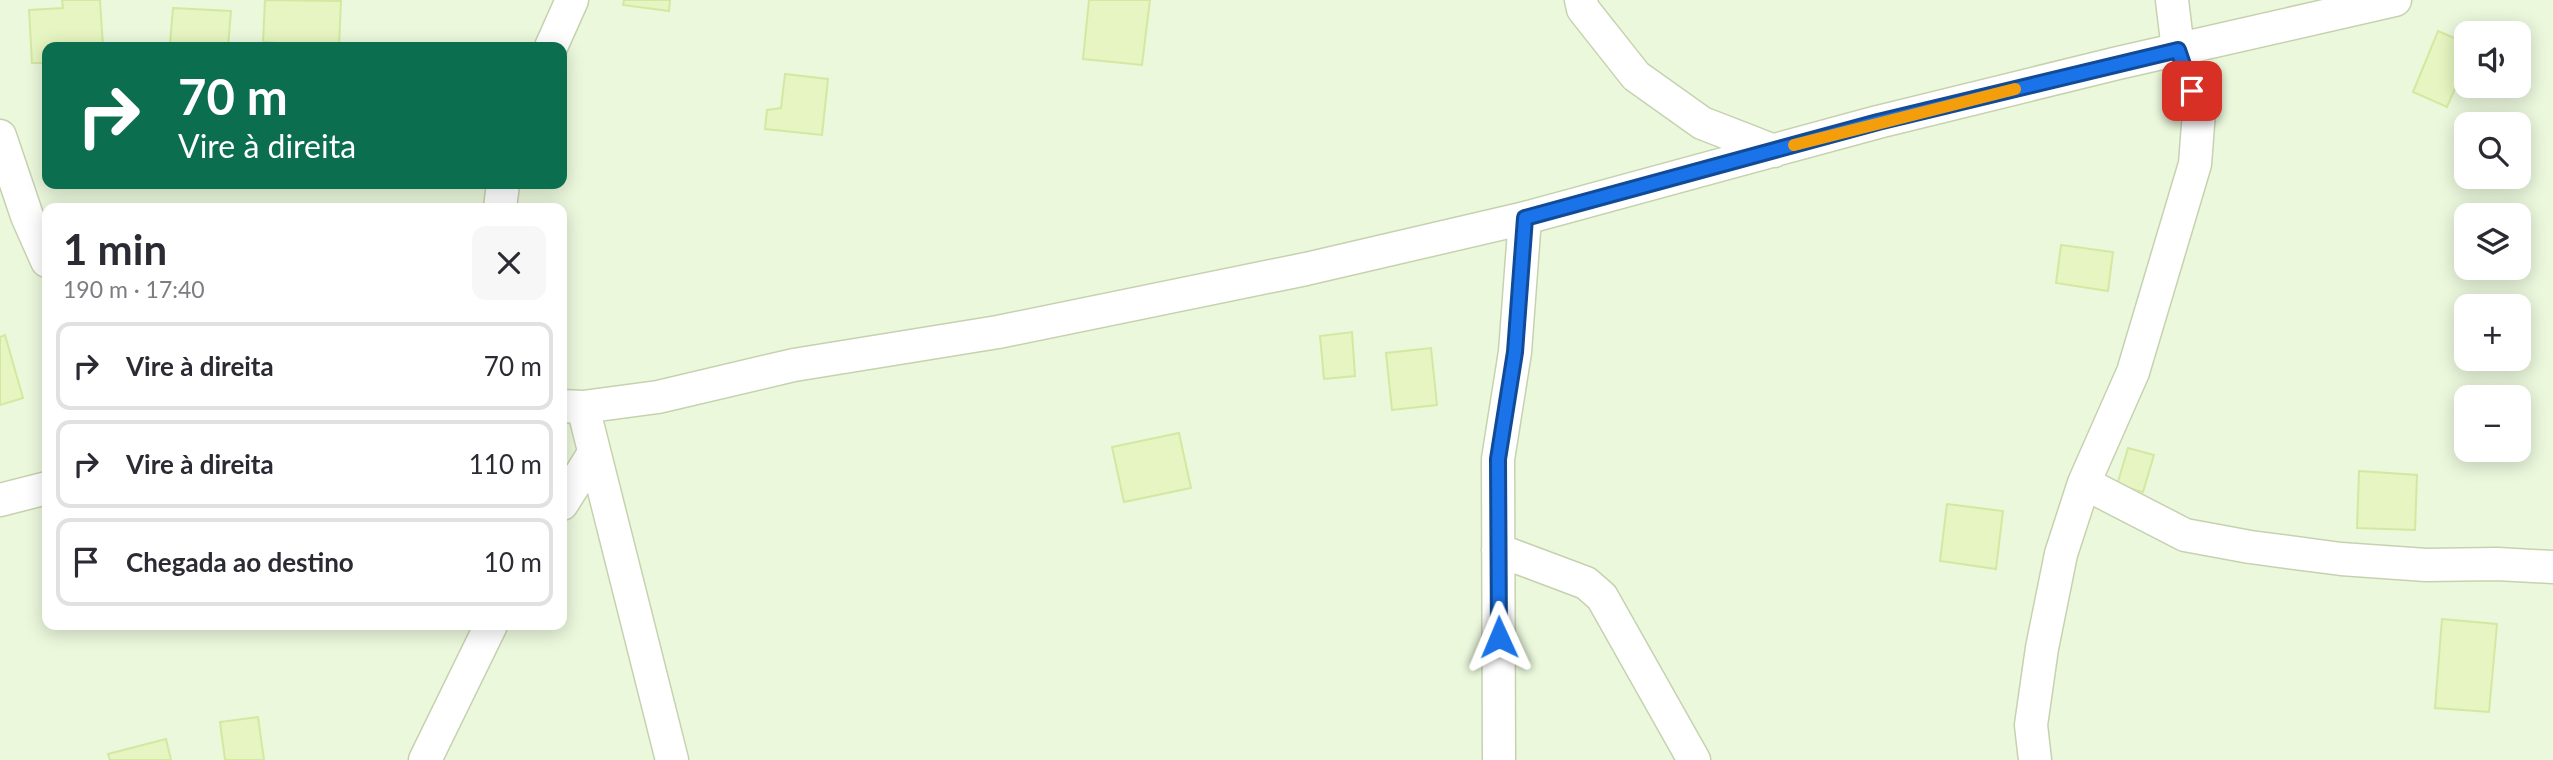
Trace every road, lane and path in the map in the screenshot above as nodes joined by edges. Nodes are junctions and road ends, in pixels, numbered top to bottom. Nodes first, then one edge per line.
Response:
1 (572, 0) edge
2 (1581, 0) edge
3 (2172, 0) edge
4 (2395, 0) edge
5 (553, 42) edge
6 (2178, 50) junction
7 (0, 136) edge
8 (1774, 151) junction
9 (1525, 218) junction
10 (42, 250) edge
11 (572, 406) edge
12 (594, 453) junction
13 (2084, 483) junction
14 (42, 489) edge
15 (567, 496) edge
16 (0, 500) edge
17 (1498, 550) junction
18 (2553, 567) edge
19 (489, 630) edge
20 (425, 760) edge
21 (673, 760) edge
22 (1499, 760) edge
23 (1694, 760) edge
24 (2035, 760) edge

1 - 5 street
2 - 8 street
3 - 6 street
4 - 6 street
6 - 8 street
6 - 13 street
7 - 10 street
8 - 9 street
9 - 11 street
9 - 17 street
11 - 12 street
12 - 15 street
12 - 21 street
13 - 18 street
13 - 24 street
14 - 16 street
17 - 22 street
17 - 23 street
19 - 20 street

